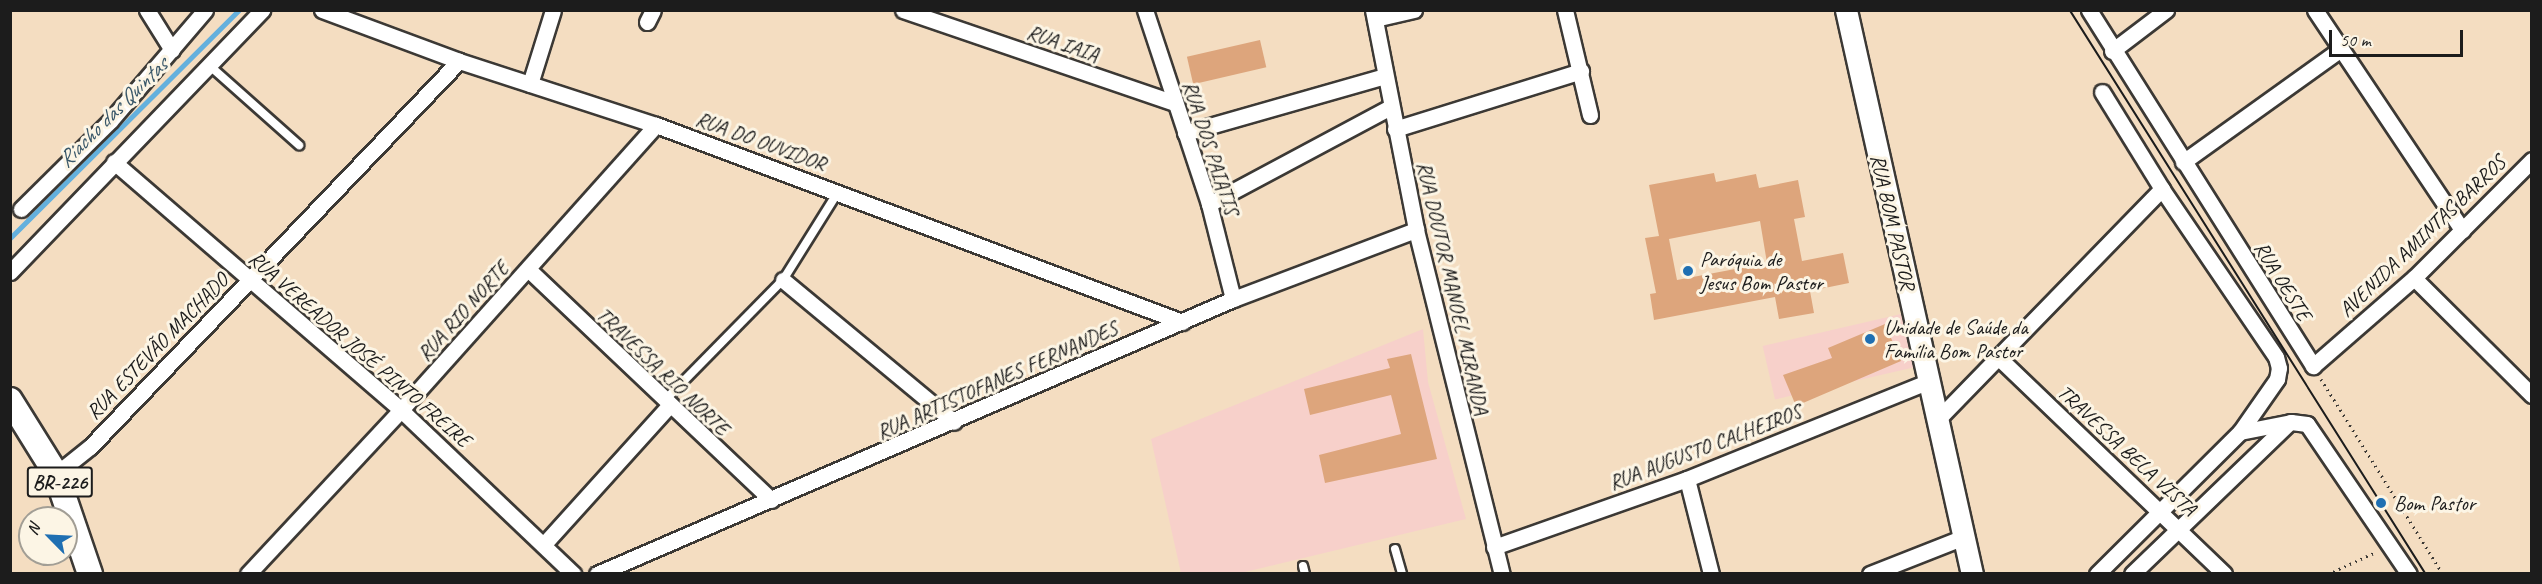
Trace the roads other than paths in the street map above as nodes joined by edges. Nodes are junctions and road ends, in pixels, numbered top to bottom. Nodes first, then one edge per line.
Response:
1 (147, 10) edge
2 (205, 10) edge
3 (262, 10) edge
4 (322, 10) edge
5 (553, 10) edge
6 (903, 10) edge
7 (1145, 10) edge
8 (1414, 10) edge
9 (1565, 10) edge
10 (1846, 10) edge
11 (2089, 10) edge
12 (2166, 10) edge
13 (2315, 10) edge
14 (1374, 15) edge
15 (2341, 49) junction
16 (172, 50) junction
17 (2112, 51) junction
18 (459, 61) junction
19 (211, 67) junction
20 (1581, 71) junction
21 (1385, 76) junction
22 (530, 84) junction
23 (2102, 92) dead end
24 (1174, 103) junction
25 (1391, 107) junction
26 (1590, 116) dead end
27 (656, 125) junction
28 (1395, 129) junction
29 (1185, 133) junction
30 (299, 145) dead end
31 (2532, 160) edge
32 (114, 162) junction
33 (2183, 162) junction
34 (2162, 189) junction
35 (838, 192) junction
36 (1209, 204) junction
37 (21, 209) dead end
38 (1416, 230) junction
39 (2462, 230) junction
40 (528, 270) junction
41 (10, 273) edge
42 (2414, 278) junction
43 (249, 280) junction
44 (783, 280) junction
45 (1233, 299) junction
46 (1182, 322) junction
47 (1999, 358) junction
48 (2313, 366) joint
49 (1929, 381) junction
50 (2532, 395) edge
51 (10, 400) edge
52 (666, 404) junction
53 (401, 410) junction
54 (954, 422) junction
55 (1936, 422) junction
56 (2291, 422) junction
57 (2240, 432) junction
58 (56, 474) junction
59 (1687, 479) junction
60 (771, 500) junction
61 (2160, 510) junction
62 (2178, 526) junction
63 (1964, 537) junction
64 (545, 543) junction
65 (1494, 547) junction
66 (1395, 549) dead end
67 (90, 573) edge
68 (248, 573) edge
69 (573, 573) edge
70 (597, 573) edge
71 (1402, 573) edge
72 (1502, 573) edge
73 (1711, 573) edge
74 (1870, 573) edge
75 (1972, 573) edge
76 (2097, 573) edge
77 (2132, 573) edge
78 (2224, 573) edge
79 (2409, 573) edge

1 - 16 street
2 - 16 street
3 - 19 street
4 - 18 street, RUA DO OUVIDOR
5 - 22 street
6 - 24 street, RUA IAIA
7 - 24 street, RUA DOS PAIATIS
8 - 14 street
9 - 20 street
10 - 49 main road, RUA BOM PASTOR
11 - 17 street, RUA OESTE
12 - 17 street
13 - 15 street
14 - 21 street, RUA DOUTOR MANOEL MIRANDA
15 - 33 street
15 - 39 street
16 - 37 street
17 - 33 street, RUA OESTE
18 - 22 street, RUA DO OUVIDOR
18 - 43 street, RUA ESTEVÃO MACHADO
19 - 30 lane
19 - 32 street
20 - 26 street
20 - 28 street
21 - 25 street, RUA DOUTOR MANOEL MIRANDA
21 - 29 street
22 - 27 street, RUA DO OUVIDOR
23 - 34 street
24 - 29 street, RUA DOS PAIATIS
25 - 28 street, RUA DOUTOR MANOEL MIRANDA
25 - 36 street
27 - 35 street, RUA DO OUVIDOR
27 - 40 street, RUA RIO NORTE
28 - 38 street, RUA DOUTOR MANOEL MIRANDA
29 - 36 street, RUA DOS PAIATIS
31 - 39 street, AVENIDA AMINTAS BARROS
32 - 41 street
32 - 43 street, RUA VEREADOR JOSÉ PINTO FREIRE
33 - 48 street, RUA OESTE
34 - 47 street
34 - 57 street
35 - 44 lane
35 - 46 street, RUA DO OUVIDOR
36 - 45 street, RUA DOS PAIATIS
38 - 45 street, RUA ARTISTOFANES FERNANDES
38 - 65 street, RUA DOUTOR MANOEL MIRANDA
39 - 42 street, AVENIDA AMINTAS BARROS
40 - 52 street, TRAVESSA RIO NORTE
40 - 53 street, RUA RIO NORTE
42 - 48 street, AVENIDA AMINTAS BARROS
42 - 50 street
43 - 53 street, RUA VEREADOR JOSÉ PINTO FREIRE
43 - 58 street, RUA ESTEVÃO MACHADO
44 - 52 lane
44 - 54 street
45 - 46 street, RUA ARTISTOFANES FERNANDES
46 - 54 street, RUA ARTISTOFANES FERNANDES
47 - 55 street
47 - 61 street, TRAVESSA BELA VISTA
49 - 55 main road, RUA BOM PASTOR
49 - 59 street, RUA AUGUSTO CALHEIROS
51 - 58 main road, BR-226
52 - 60 street, TRAVESSA RIO NORTE
52 - 64 street
53 - 64 street, RUA VEREADOR JOSÉ PINTO FREIRE
53 - 68 street, RUA RIO NORTE
54 - 60 street, RUA ARTISTOFANES FERNANDES
55 - 63 main road, RUA BOM PASTOR
56 - 57 street
56 - 62 street
56 - 79 street
57 - 61 street
58 - 67 main road, BR-226
59 - 65 street, RUA AUGUSTO CALHEIROS
59 - 73 street
60 - 70 street, RUA ARTISTOFANES FERNANDES
61 - 62 street, TRAVESSA BELA VISTA
61 - 76 street
62 - 77 street
62 - 78 street, TRAVESSA BELA VISTA
63 - 74 street
63 - 75 main road, RUA BOM PASTOR
64 - 69 street, RUA VEREADOR JOSÉ PINTO FREIRE
65 - 72 street, RUA DOUTOR MANOEL MIRANDA
66 - 71 lane

